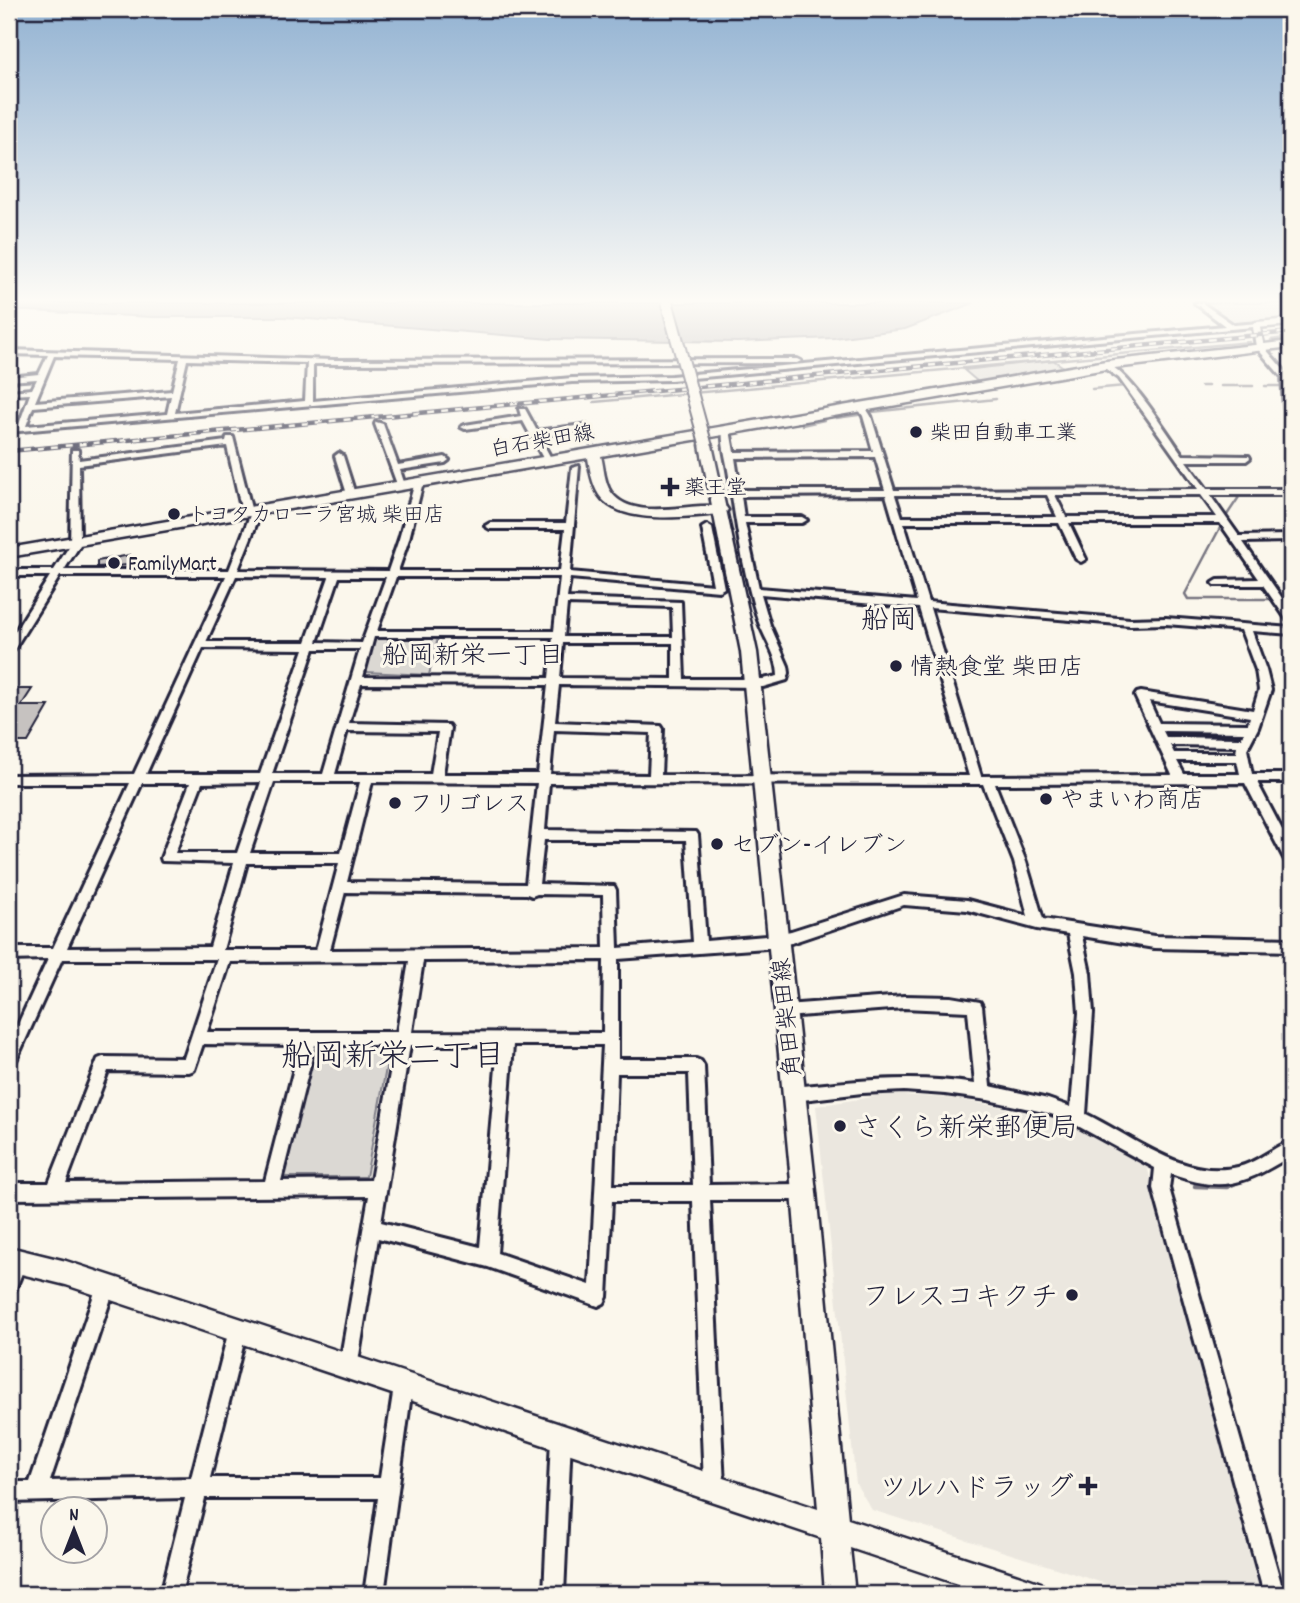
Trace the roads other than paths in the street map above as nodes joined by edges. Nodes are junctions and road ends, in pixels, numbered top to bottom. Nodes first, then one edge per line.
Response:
1 (42, 378) edge
2 (179, 378) edge
3 (310, 378) edge
4 (684, 378) edge
5 (688, 378) edge
6 (1031, 378) edge
7 (1123, 378) edge
8 (1289, 386) edge
9 (35, 391) junction
10 (9, 393) edge
11 (176, 393) junction
12 (309, 404) junction
13 (29, 405) junction
14 (861, 407) junction
15 (1291, 411) edge
16 (170, 416) junction
17 (379, 424) dead end
18 (465, 427) dead end
19 (21, 429) junction
20 (9, 430) edge
21 (726, 430) junction
22 (534, 434) junction
23 (593, 446) junction
24 (1231, 452) dead end
25 (879, 454) junction
26 (730, 455) junction
27 (1178, 455) junction
28 (339, 456) dead end
29 (1246, 458) dead end
30 (445, 460) dead end
31 (548, 460) junction
32 (396, 468) junction
33 (576, 468) dead end
34 (419, 482) junction
35 (401, 485) junction
36 (1291, 492) edge
37 (1203, 493) junction
38 (351, 494) junction
39 (735, 494) junction
40 (891, 494) junction
41 (1050, 494) junction
42 (721, 510) junction
43 (252, 511) junction
44 (1063, 519) junction
45 (741, 520) junction
46 (802, 520) dead end
47 (900, 520) junction
48 (1222, 520) junction
49 (490, 526) dead end
50 (569, 526) junction
51 (707, 528) dead end
52 (1235, 538) junction
53 (1291, 538) edge
54 (75, 542) junction
55 (9, 553) edge
56 (1081, 559) dead end
57 (9, 573) edge
58 (58, 573) junction
59 (232, 573) junction
60 (335, 574) junction
61 (391, 574) junction
62 (564, 574) junction
63 (1266, 582) junction
64 (1218, 583) dead end
65 (755, 591) junction
66 (562, 601) junction
67 (925, 606) junction
68 (1290, 616) edge
69 (1245, 627) junction
70 (1291, 631) edge
71 (370, 634) junction
72 (558, 637) junction
73 (676, 640) junction
74 (198, 645) junction
75 (309, 646) junction
76 (366, 646) junction
77 (9, 649) edge
78 (357, 680) junction
79 (554, 681) junction
80 (679, 682) junction
81 (753, 683) junction
82 (1257, 714) junction
83 (551, 726) junction
84 (343, 727) junction
85 (1156, 727) junction
86 (1252, 728) junction
87 (1163, 741) junction
88 (1243, 742) junction
89 (1170, 757) junction
90 (1242, 757) junction
91 (266, 778) junction
92 (328, 778) junction
93 (367, 778) junction
94 (1248, 778) junction
95 (1291, 778) edge
96 (9, 779) edge
97 (139, 779) junction
98 (198, 779) junction
99 (436, 779) junction
100 (1180, 779) junction
101 (655, 780) junction
102 (762, 780) junction
103 (981, 780) junction
104 (543, 781) junction
105 (538, 835) junction
106 (242, 856) junction
107 (348, 858) junction
108 (1291, 859) edge
109 (340, 887) junction
110 (532, 891) junction
111 (1038, 924) junction
112 (1074, 930) junction
113 (778, 940) junction
114 (1291, 945) edge
115 (700, 947) junction
116 (58, 953) junction
117 (9, 954) edge
118 (612, 954) junction
119 (220, 955) junction
120 (322, 955) junction
121 (417, 956) junction
122 (785, 1011) junction
123 (199, 1038) junction
124 (309, 1038) junction
125 (405, 1038) junction
126 (506, 1039) junction
127 (610, 1039) junction
128 (9, 1060) edge
129 (610, 1066) junction
130 (983, 1093) junction
131 (794, 1094) junction
132 (1078, 1118) junction
133 (1291, 1148) edge
134 (1164, 1164) junction
135 (271, 1188) junction
136 (379, 1188) junction
137 (55, 1189) junction
138 (9, 1191) edge
139 (700, 1192) junction
140 (804, 1192) junction
141 (604, 1193) junction
142 (372, 1228) junction
143 (488, 1258) junction
144 (12, 1268) edge
145 (106, 1286) junction
146 (238, 1329) junction
147 (348, 1368) junction
148 (403, 1387) junction
149 (561, 1438) junction
150 (714, 1486) junction
151 (197, 1488) junction
152 (389, 1488) junction
153 (37, 1491) junction
154 (9, 1492) edge
155 (834, 1529) junction
156 (171, 1594) edge
157 (374, 1594) edge
158 (554, 1594) edge
159 (840, 1594) edge
160 (1030, 1594) edge
161 (1274, 1594) edge

1 - 9 street
2 - 11 street
3 - 12 street
4 - 12 street
5 - 42 main road, 角田柴田線, bridge
6 - 14 main road, 白石柴田線
7 - 27 street
8 - 15 street
9 - 10 street
9 - 13 street
11 - 13 street
11 - 16 street
12 - 16 street
13 - 19 street
14 - 21 main road, 白石柴田線
14 - 25 street
16 - 19 street
17 - 32 street
18 - 22 street
19 - 20 street
21 - 23 main road, 白石柴田線
21 - 26 street
22 - 23 street
22 - 31 street
23 - 31 main road, 白石柴田線
23 - 42 main road
24 - 27 street
25 - 26 street
25 - 40 street
26 - 39 street
27 - 29 street
27 - 37 street
28 - 38 street
30 - 32 street
31 - 34 main road, 白石柴田線
32 - 35 street
33 - 50 street
34 - 35 main road, 白石柴田線
34 - 61 street
35 - 38 main road, 白石柴田線
36 - 37 street
37 - 41 street
37 - 48 street
38 - 43 main road, 白石柴田線
39 - 40 street
39 - 45 street
40 - 41 street
40 - 47 street
41 - 44 street
42 - 81 main road, 角田柴田線
43 - 54 main road, 白石柴田線
43 - 54 street
43 - 59 street
44 - 47 street
44 - 48 street
44 - 56 street
45 - 46 street
45 - 65 street
47 - 67 street
48 - 52 street
49 - 50 street
50 - 62 street
51 - 62 street
52 - 53 street
52 - 63 street
54 - 55 main road, 白石柴田線
54 - 58 street
57 - 58 street
58 - 59 street
58 - 77 street
59 - 60 street
59 - 74 street
60 - 61 street
60 - 75 street
61 - 62 street
61 - 71 street
62 - 66 street
63 - 64 street
63 - 68 street
65 - 67 street
65 - 81 street
66 - 72 street
66 - 73 street
67 - 69 street
67 - 103 street
69 - 70 street
69 - 82 street
71 - 72 street
71 - 76 street
72 - 73 street
72 - 79 street
73 - 80 street
74 - 75 street
74 - 97 street
75 - 76 street
75 - 91 street
76 - 78 street
78 - 79 street
78 - 84 street
79 - 80 street
79 - 83 street
80 - 81 street
81 - 102 main road, 角田柴田線
82 - 85 street
82 - 86 street
83 - 101 street
83 - 104 street
84 - 92 street
84 - 99 street
85 - 86 street
85 - 87 street
86 - 88 street
87 - 88 street
87 - 89 street
88 - 90 street
89 - 90 street
89 - 100 street
90 - 94 street
91 - 92 street
91 - 98 street
91 - 106 street
92 - 93 street
93 - 99 street
93 - 107 street
94 - 95 street
94 - 100 street
94 - 108 street
96 - 97 street
97 - 98 street
97 - 116 street
98 - 106 street
99 - 104 street
100 - 103 street
101 - 102 street
101 - 104 street
102 - 103 street
102 - 113 main road, 角田柴田線
103 - 111 street
104 - 105 street
105 - 110 street
105 - 115 street
106 - 107 street
106 - 119 street
107 - 109 street
109 - 110 street
109 - 120 street
110 - 118 street
111 - 112 street
111 - 113 street
112 - 114 street
112 - 132 street
113 - 115 street
113 - 122 main road, 角田柴田線
115 - 118 street
116 - 117 street
116 - 119 street
116 - 128 street
118 - 121 street
118 - 127 street
119 - 120 street
119 - 123 street
120 - 121 street
121 - 125 street
122 - 130 street
122 - 131 main road, 角田柴田線
123 - 124 street
123 - 137 street
124 - 125 street
124 - 135 street
125 - 126 street
125 - 136 street
126 - 127 street
126 - 143 street
127 - 129 street
129 - 139 street
129 - 141 street
130 - 131 street
130 - 132 street
131 - 140 main road, 角田柴田線
132 - 134 street
133 - 134 street
134 - 161 street
135 - 136 street
135 - 137 street
136 - 142 street
137 - 138 street
139 - 140 street
139 - 141 street
139 - 150 street
140 - 155 main road, 角田柴田線
141 - 143 street
142 - 143 street
142 - 147 street
144 - 145 main road
145 - 146 main road
145 - 153 street
146 - 147 main road
146 - 151 street
147 - 148 main road
148 - 149 main road
148 - 152 street
149 - 150 main road
149 - 158 street
150 - 155 main road
151 - 152 street
151 - 153 street
151 - 156 street
152 - 157 street
153 - 154 street
155 - 159 main road, 角田柴田線
155 - 160 main road

